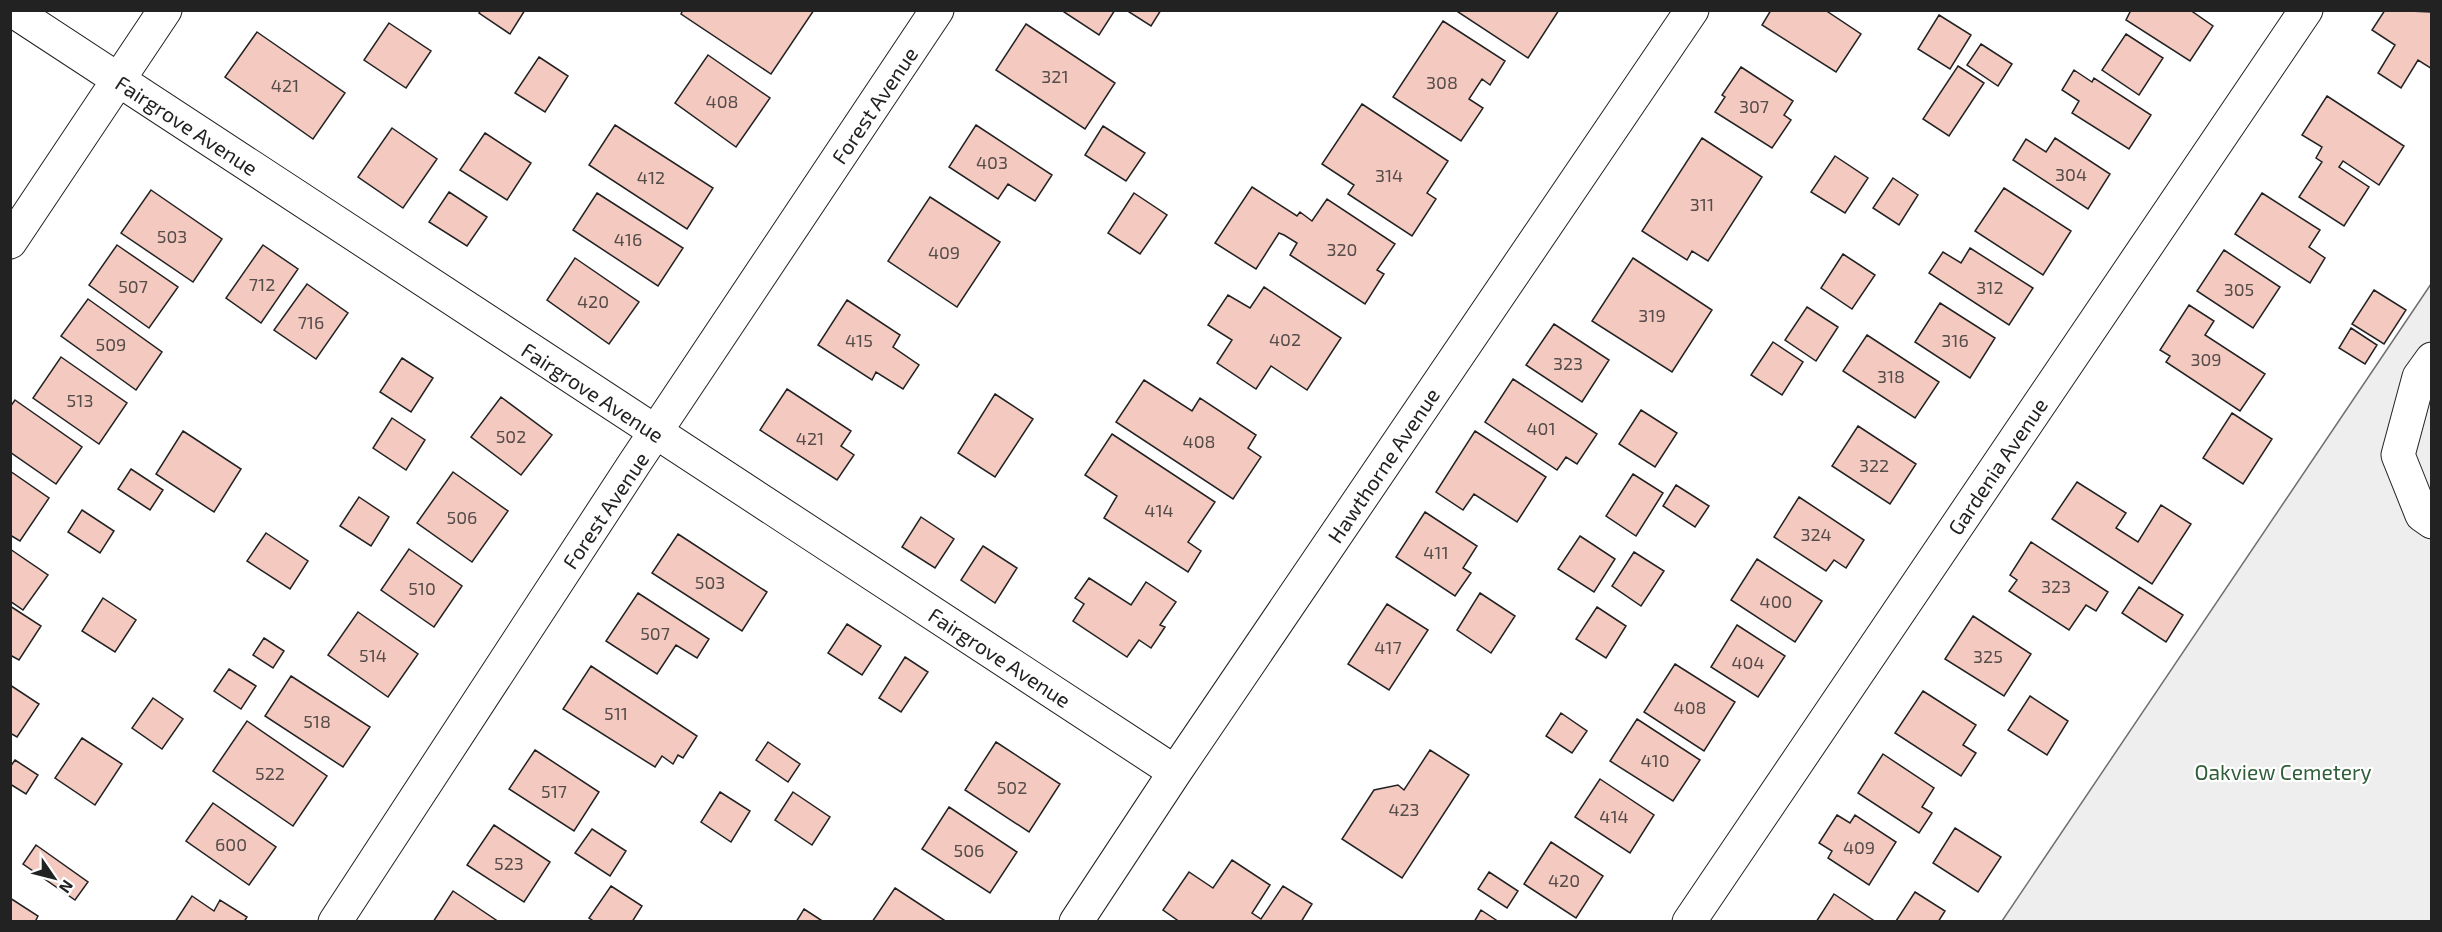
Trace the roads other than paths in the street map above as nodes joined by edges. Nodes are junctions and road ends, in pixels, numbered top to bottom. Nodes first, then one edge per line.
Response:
1 (12, 10) edge
2 (165, 10) edge
3 (937, 10) edge
4 (1692, 10) edge
5 (2306, 10) edge
6 (118, 81) junction
7 (10, 242) edge
8 (2432, 359) edge
9 (656, 434) junction
10 (2432, 522) edge
11 (1175, 772) junction
12 (335, 921) edge
13 (1076, 921) edge
14 (1689, 921) edge

1 - 6 street, Fairgrove Avenue
2 - 6 street
3 - 9 street, Forest Avenue
4 - 11 street, Hawthorne Avenue
5 - 14 street, Gardenia Avenue
6 - 7 street
6 - 9 street, Fairgrove Avenue
8 - 10 street
9 - 11 street, Fairgrove Avenue
9 - 12 street, Forest Avenue
11 - 13 street, Hawthorne Avenue

